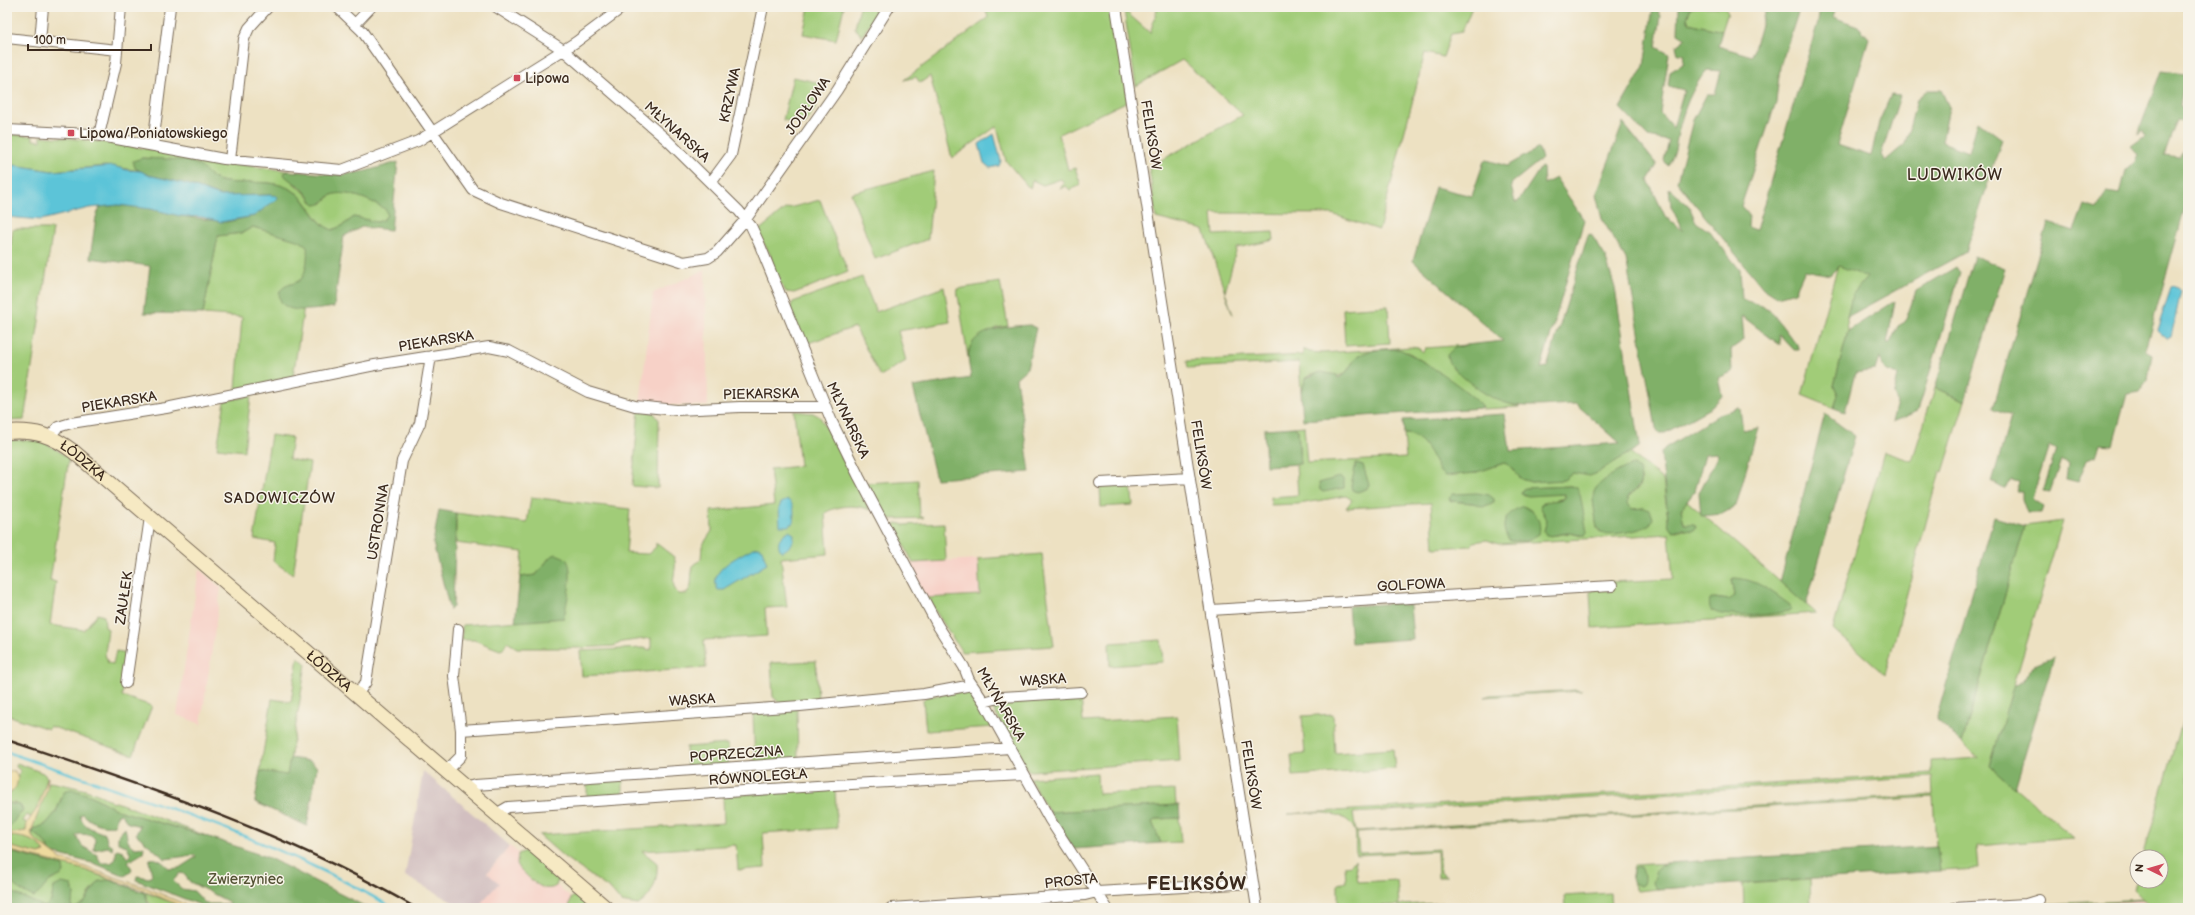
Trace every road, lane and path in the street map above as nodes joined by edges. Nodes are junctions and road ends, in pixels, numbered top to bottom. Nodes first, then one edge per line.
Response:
1 (43, 7) edge
2 (121, 7) edge
3 (170, 7) edge
4 (268, 7) edge
5 (337, 7) edge
6 (371, 7) edge
7 (496, 7) edge
8 (623, 7) edge
9 (763, 7) edge
10 (889, 7) edge
11 (1116, 7) edge
12 (356, 23) junction
13 (7, 38) edge
14 (40, 41) junction
15 (562, 49) junction
16 (118, 50) junction
17 (7, 130) edge
18 (433, 132) junction
19 (99, 135) junction
20 (153, 145) junction
21 (230, 160) junction
22 (710, 182) junction
23 (746, 219) junction
24 (431, 356) junction
25 (826, 407) junction
26 (7, 432) edge
27 (50, 436) junction
28 (1190, 478) junction
29 (1100, 483) dead end
30 (150, 517) junction
31 (1612, 586) dead end
32 (1211, 610) junction
33 (458, 629) dead end
34 (126, 683) dead end
35 (972, 685) junction
36 (1081, 692) dead end
37 (357, 695) junction
38 (984, 702) junction
39 (461, 730) junction
40 (1010, 748) junction
41 (446, 771) junction
42 (1024, 775) junction
43 (465, 788) junction
44 (496, 814) junction
45 (1253, 883) junction
46 (1097, 892) junction
47 (2039, 900) dead end
48 (606, 908) edge
49 (891, 908) edge
50 (1107, 908) edge
51 (1257, 908) edge
52 (1954, 908) edge

1 - 14 street
2 - 16 street
3 - 20 street
4 - 21 street
5 - 12 street, JODŁOWA
6 - 12 street
7 - 15 street, MŁYNARSKA
8 - 15 street
9 - 22 street, KRZYWA
10 - 23 street, JODŁOWA
11 - 28 street, FELIKSÓW
12 - 18 street, JODŁOWA
13 - 14 street
14 - 16 street
15 - 18 street
15 - 22 street, MŁYNARSKA
16 - 19 street
17 - 19 street
18 - 21 street
18 - 23 street, JODŁOWA
19 - 20 street
20 - 21 street
22 - 23 street, MŁYNARSKA
23 - 25 street, MŁYNARSKA
24 - 25 street, PIEKARSKA
24 - 27 street, PIEKARSKA
24 - 37 street, USTRONNA
25 - 35 street, MŁYNARSKA
26 - 27 main road
27 - 30 main road, ŁÓDZKA
28 - 29 street
28 - 32 street, FELIKSÓW
30 - 34 street, ZAUŁEK
30 - 37 main road, ŁÓDZKA
31 - 32 street, GOLFOWA
32 - 45 street, FELIKSÓW
33 - 39 street
35 - 38 street, MŁYNARSKA
35 - 39 street, WĄSKA
36 - 38 street, WĄSKA
37 - 41 main road, ŁÓDZKA
38 - 40 street, MŁYNARSKA
39 - 41 street
40 - 42 street, MŁYNARSKA
40 - 43 street, POPRZECZNA
41 - 43 main road, ŁÓDZKA
42 - 44 street, RÓWNOLEGŁA
42 - 46 street, MŁYNARSKA
43 - 44 main road, ŁÓDZKA
44 - 48 main road, ŁÓDZKA
45 - 46 street, PROSTA
45 - 51 street, FELIKSÓW
46 - 49 street, PROSTA
46 - 50 street, MŁYNARSKA
47 - 52 street

